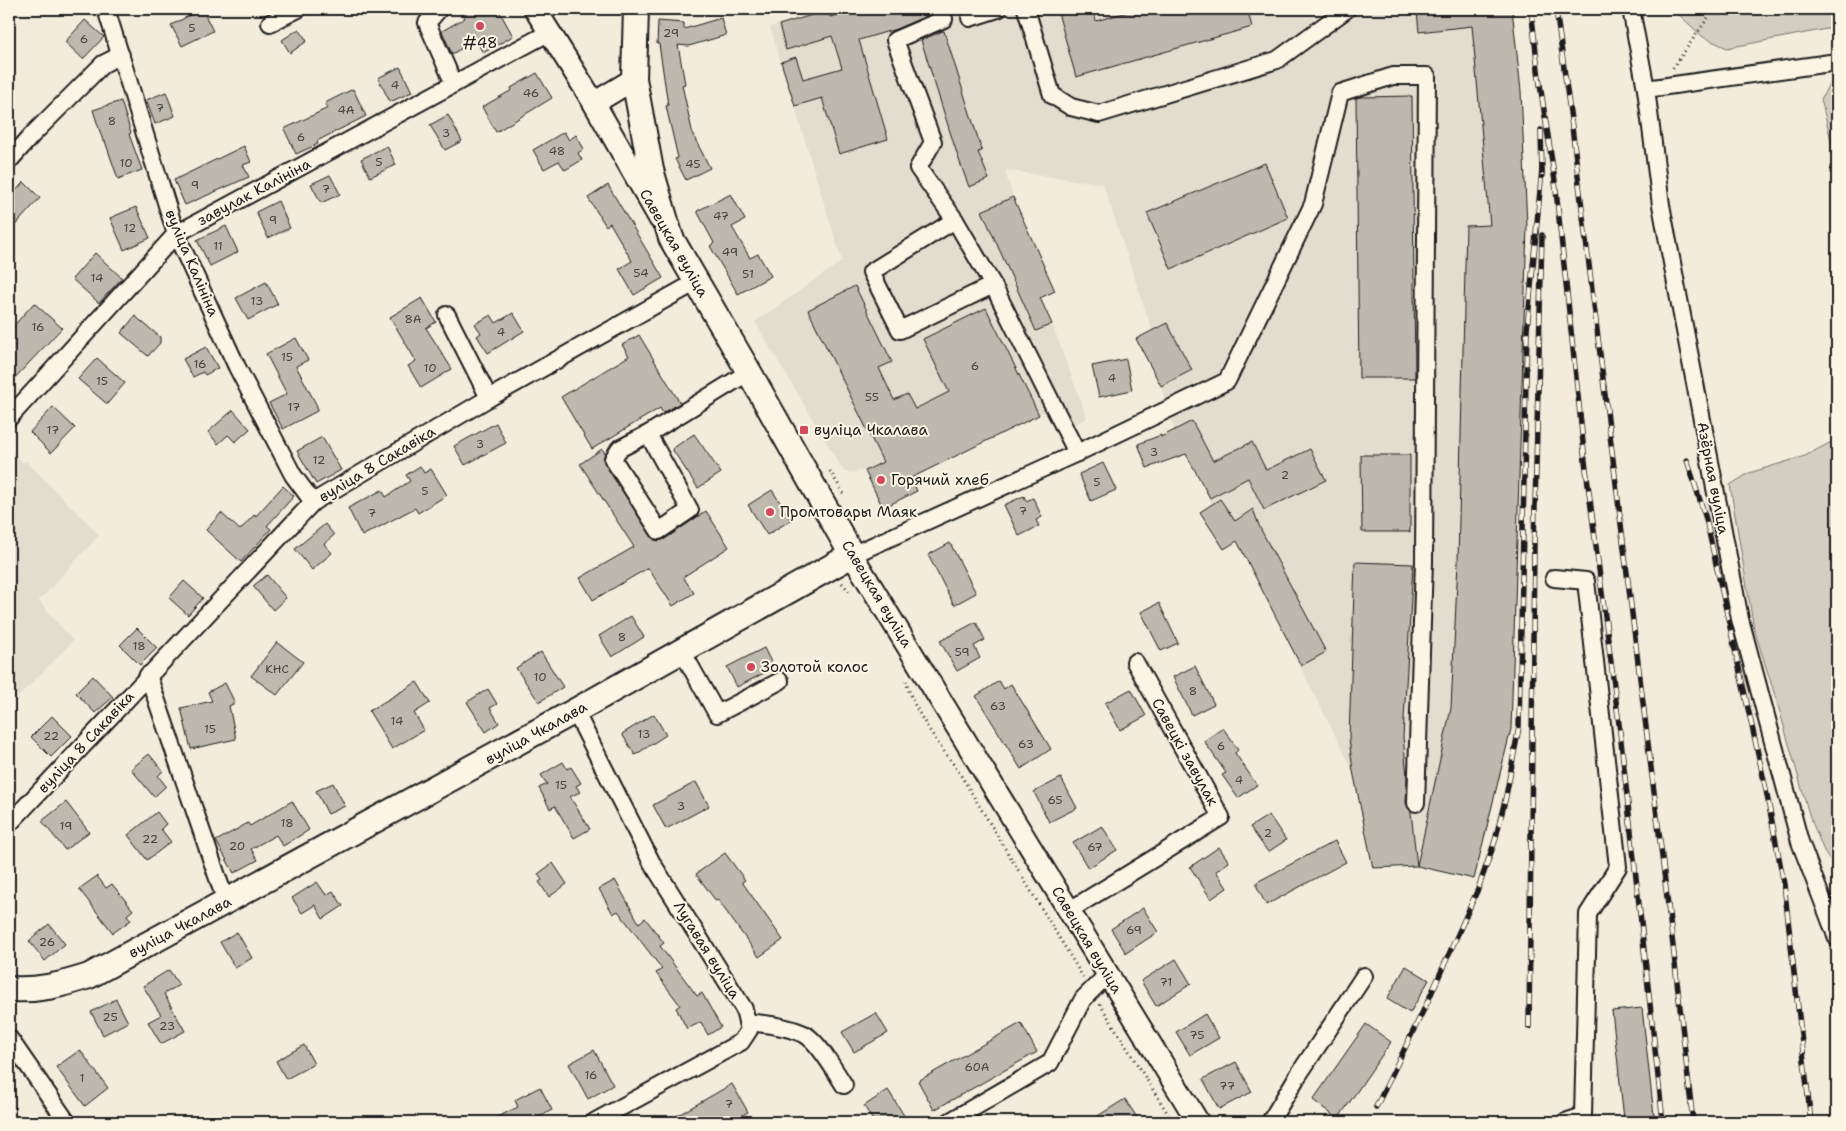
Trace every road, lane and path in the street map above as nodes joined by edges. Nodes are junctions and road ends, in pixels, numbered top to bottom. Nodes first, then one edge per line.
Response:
1 (106, 9) edge
2 (298, 9) edge
3 (438, 9) edge
4 (535, 9) edge
5 (636, 9) edge
6 (940, 9) edge
7 (998, 9) edge
8 (1026, 9) edge
9 (1347, 9) edge
10 (1631, 9) edge
11 (1714, 9) edge
12 (970, 18) dead end
13 (270, 24) dead end
14 (550, 32) junction
15 (121, 55) junction
16 (1837, 62) edge
17 (634, 79) junction
18 (454, 84) junction
19 (1653, 88) junction
20 (594, 103) junction
21 (9, 161) edge
22 (955, 220) junction
23 (176, 234) junction
24 (671, 238) junction
25 (696, 282) junction
26 (993, 285) junction
27 (447, 315) dead end
28 (749, 372) junction
29 (489, 398) junction
30 (9, 418) edge
31 (648, 434) junction
32 (1077, 453) junction
33 (825, 463) dead end
34 (845, 496) dead end
35 (312, 502) junction
36 (852, 555) junction
37 (1554, 578) dead end
38 (833, 585) dead end
39 (852, 593) dead end
40 (682, 651) junction
41 (1136, 662) dead end
42 (148, 675) junction
43 (904, 675) dead end
44 (780, 681) dead end
45 (575, 711) junction
46 (1416, 803) dead end
47 (9, 824) edge
48 (226, 902) junction
49 (1070, 910) junction
50 (1837, 938) edge
51 (1108, 974) junction
52 (1364, 976) dead end
53 (9, 989) edge
54 (1092, 991) junction
55 (747, 1022) junction
56 (9, 1038) edge
57 (844, 1085) dead end
58 (1590, 1119) edge
59 (67, 1122) edge
60 (594, 1122) edge
61 (949, 1122) edge
62 (1173, 1122) edge
63 (1198, 1122) edge
64 (1270, 1122) edge
65 (1565, 1122) edge

1 - 15 street, вуліца Калініна
2 - 13 street
3 - 18 street
4 - 14 main road, Савецкая вуліца
5 - 17 highway
6 - 22 street
7 - 12 street
8 - 9 street
10 - 19 street, Азёрная вуліца
11 - 19 path
14 - 18 street, завулак Калініна
14 - 20 main road, Савецкая вуліца
15 - 21 street
15 - 23 street, вуліца Калініна
16 - 19 street
17 - 20 main road
17 - 24 highway
18 - 23 street, завулак Калініна
19 - 50 street, Азёрная вуліца
20 - 24 main road, Савецкая вуліца
22 - 26 street
22 - 26 street
23 - 30 street, завулак Калініна
23 - 35 street, вуліца Калініна
24 - 25 highway, Савецкая вуліца
25 - 28 highway, Савецкая вуліца
25 - 29 street, вуліца 8 Сакавіка
26 - 32 street
27 - 29 street
28 - 31 street
28 - 36 highway, Савецкая вуліца
29 - 35 street, вуліца 8 Сакавіка
31 - 31 street
32 - 36 street, вуліца Чкалава
32 - 46 street, вуліца Чкалава
33 - 34 path
35 - 42 street, вуліца 8 Сакавіка
36 - 40 highway, вуліца Чкалава
36 - 49 main road, Савецкая вуліца
37 - 58 street
38 - 39 path
40 - 44 street
40 - 45 highway, вуліца Чкалава
41 - 49 street, Савецкі завулак
42 - 47 street, вуліца 8 Сакавіка
42 - 48 street
43 - 54 path
45 - 48 highway, вуліца Чкалава
45 - 55 street, Лугавая вуліца
48 - 53 highway, вуліца Чкалава
49 - 51 main road, Савецкая вуліца
51 - 54 street
51 - 63 main road, Савецкая вуліца
52 - 64 street
54 - 61 street
54 - 62 path
55 - 57 street
55 - 60 street
56 - 59 street
58 - 65 street

